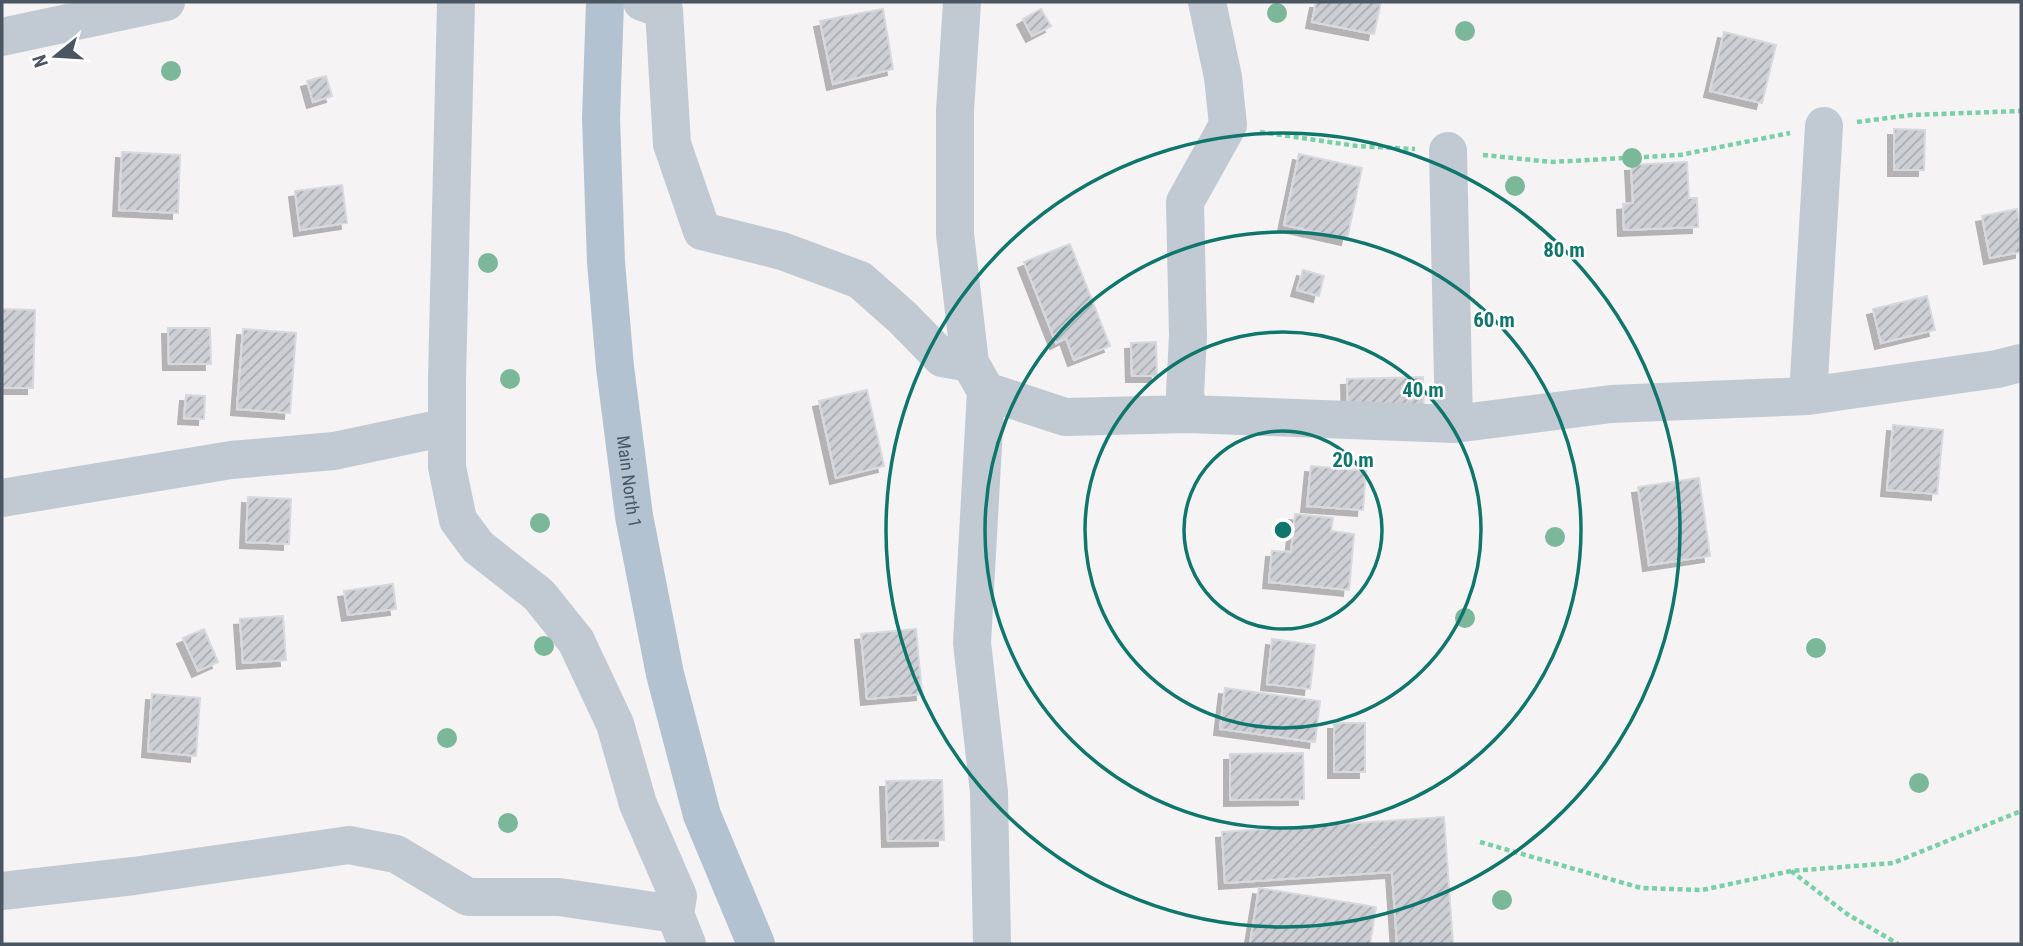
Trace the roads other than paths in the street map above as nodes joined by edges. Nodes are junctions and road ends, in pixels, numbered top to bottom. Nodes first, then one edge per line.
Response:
1 (166, 2) edge
2 (456, 2) edge
3 (606, 2) edge
4 (642, 2) edge
5 (962, 2) edge
6 (1207, 2) edge
7 (2, 37) edge
8 (1824, 125) road end
9 (1448, 151) road end
10 (2021, 363) edge
11 (978, 377) junction
12 (1808, 396) junction
13 (1189, 414) junction
14 (1454, 424) junction
15 (447, 427) junction
16 (2, 498) edge
17 (2, 891) edge
18 (681, 929) edge
19 (756, 944) edge
20 (992, 944) edge

1 - 7 street
2 - 15 street
3 - 19 main road, Main North 1
4 - 11 street
5 - 11 street
6 - 13 street
8 - 12 street
9 - 14 street
10 - 12 street
11 - 13 street
11 - 20 street
12 - 14 street
13 - 14 street
15 - 16 street
15 - 18 street
17 - 18 street

